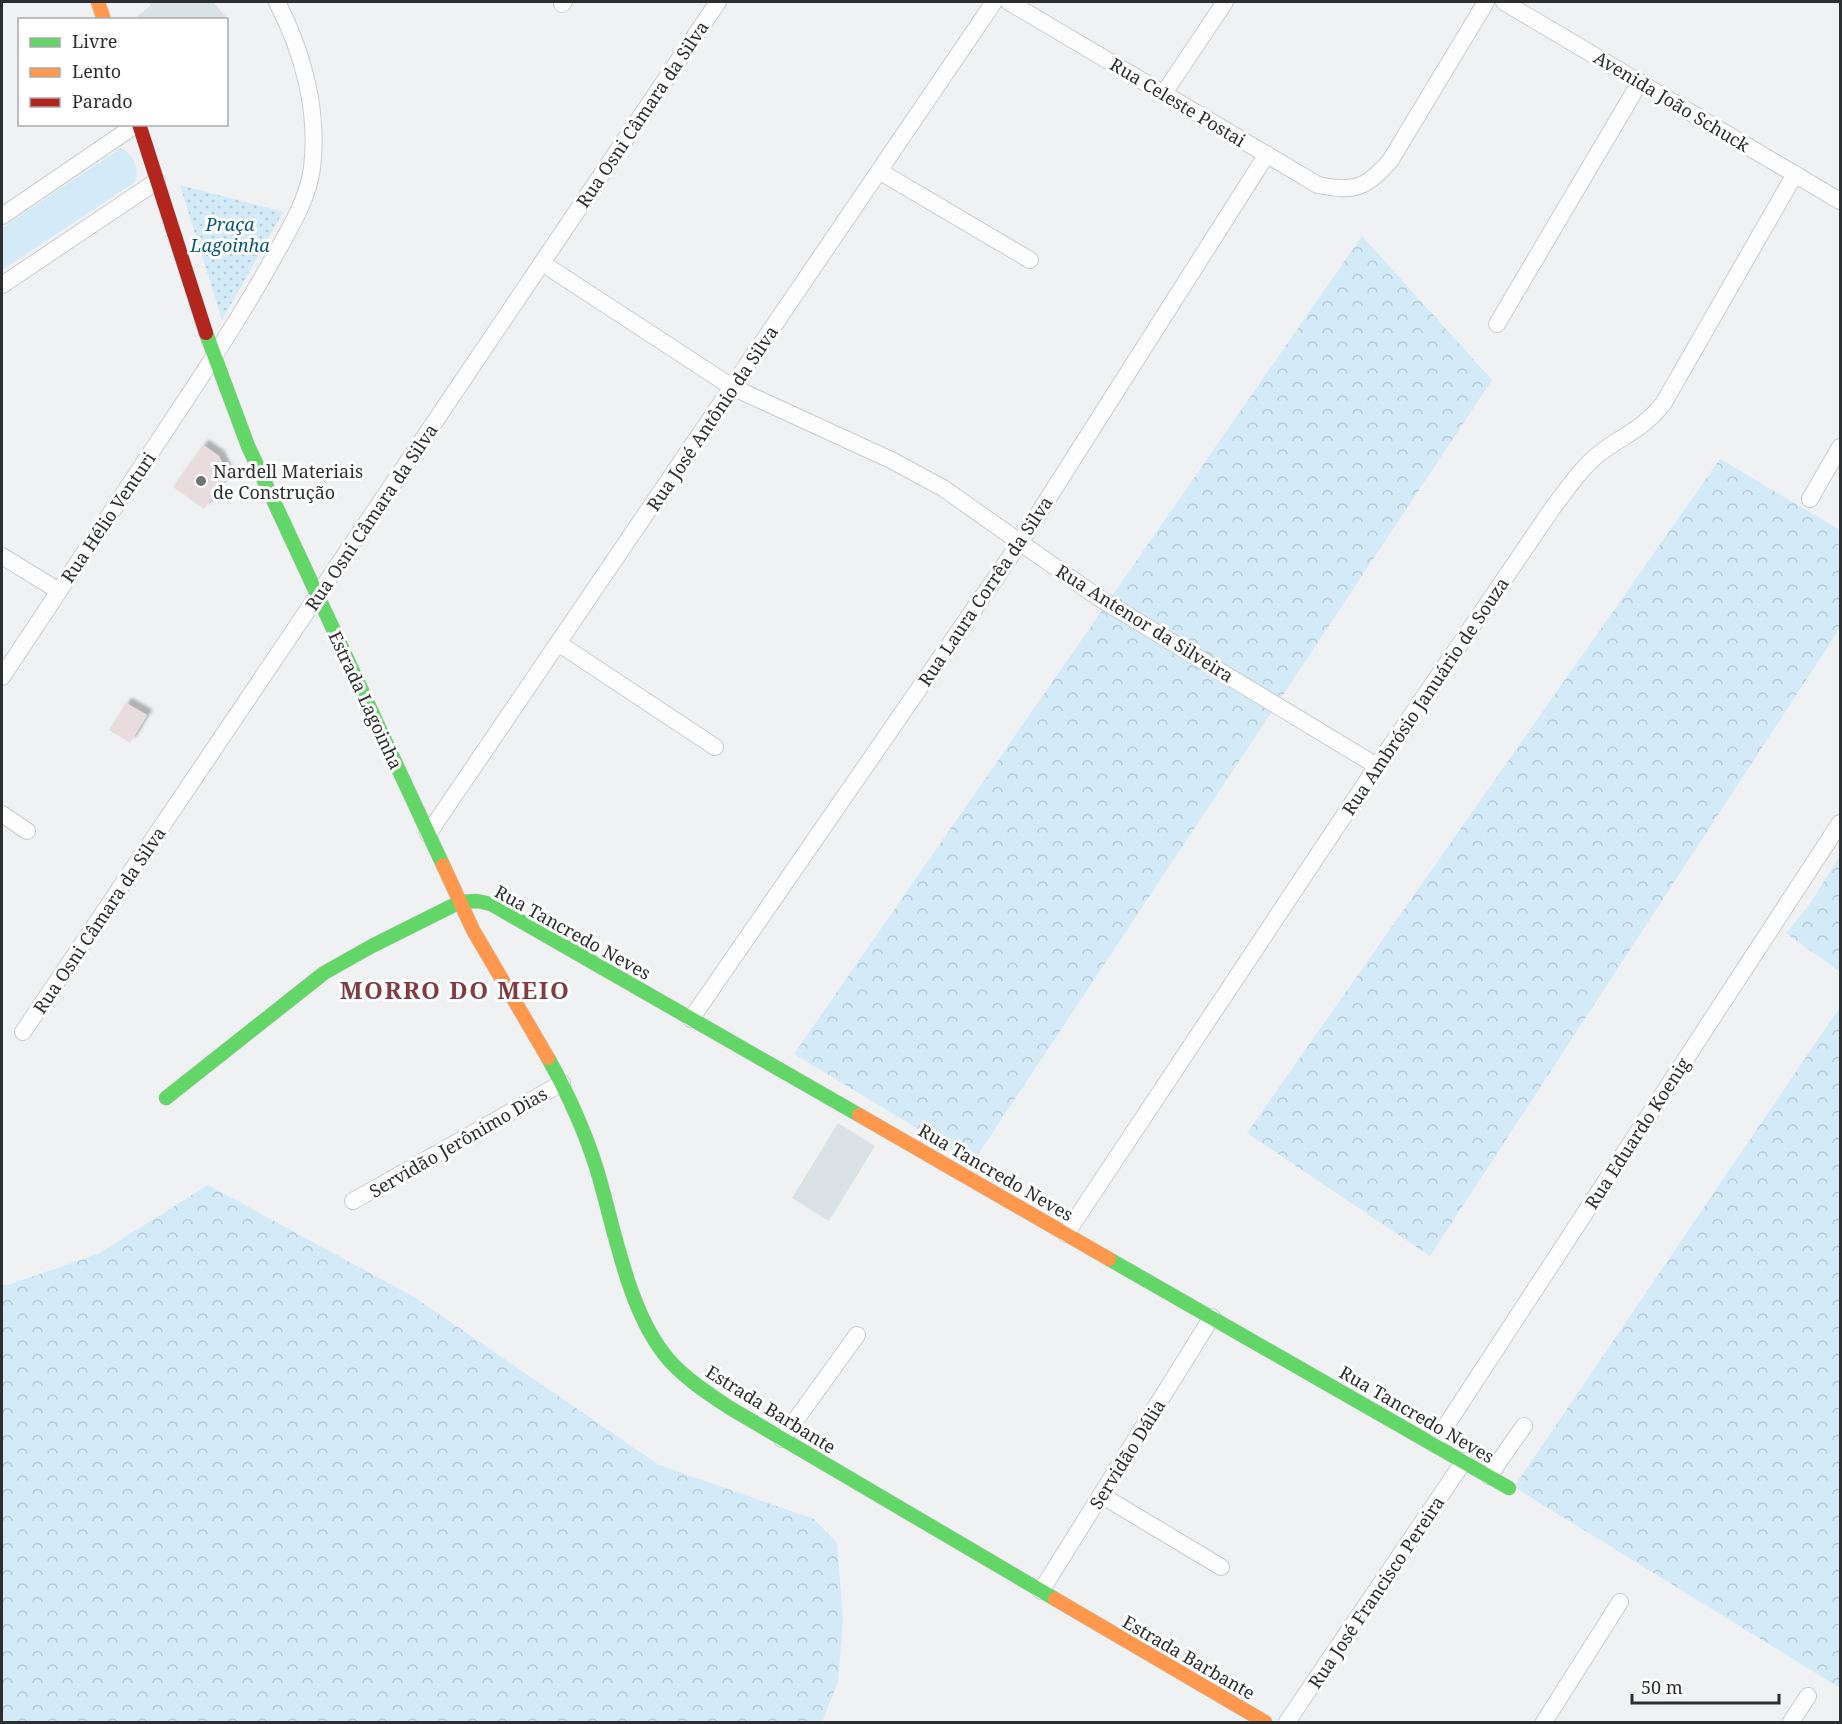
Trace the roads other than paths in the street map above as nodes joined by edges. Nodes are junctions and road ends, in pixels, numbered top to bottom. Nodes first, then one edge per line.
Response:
1 (98, 2) edge
2 (277, 2) edge
3 (718, 2) edge
4 (994, 2) edge
5 (1009, 2) edge
6 (1224, 2) edge
7 (1486, 2) edge
8 (1504, 2) edge
9 (103, 18) edge
10 (1640, 82) junction
11 (1164, 93) junction
12 (135, 126) edge
13 (139, 126) edge
14 (1267, 154) junction
15 (879, 171) junction
16 (1795, 174) junction
17 (157, 181) junction
18 (1840, 201) edge
19 (2, 216) edge
20 (1030, 260) dead end
21 (542, 263) junction
22 (2, 285) edge
23 (1497, 324) dead end
24 (214, 357) junction
25 (732, 387) junction
26 (1840, 447) edge
27 (1810, 499) dead end
28 (1021, 542) junction
29 (2, 556) edge
30 (58, 591) junction
31 (318, 595) junction
32 (558, 643) junction
33 (2, 677) edge
34 (715, 747) dead end
35 (1377, 766) junction
36 (2, 814) edge
37 (1840, 823) edge
38 (27, 831) dead end
39 (428, 834) junction
40 (460, 902) junction
41 (691, 1019) junction
42 (23, 1032) dead end
43 (562, 1083) junction
44 (166, 1098) dead end
45 (353, 1201) dead end
46 (1066, 1234) junction
47 (1212, 1317) junction
48 (856, 1335) dead end
49 (1524, 1426) dead end
50 (782, 1439) junction
51 (1434, 1444) junction
52 (1464, 1461) junction
53 (1489, 1476) junction
54 (1509, 1488) dead end
55 (1101, 1495) junction
56 (1221, 1567) dead end
57 (1041, 1591) junction
58 (1620, 1602) dead end
59 (1808, 1696) dead end
60 (1265, 1722) edge
61 (1287, 1722) edge
62 (1544, 1722) edge
63 (1791, 1722) edge

1 - 9 main road
2 - 24 street
3 - 21 street, Rua Osni Câmara da Silva
4 - 15 street, Rua José Antônio da Silva
5 - 11 street, Rua Celeste Postai
6 - 11 street
7 - 14 street, Rua Celeste Postai
8 - 10 street, Avenida João Schuck
10 - 16 street, Avenida João Schuck
10 - 23 street
11 - 14 street, Rua Celeste Postai
12 - 19 street
13 - 17 main road, Estrada Lagoinha
14 - 28 street, Rua Laura Corrêa da Silva
15 - 20 street
15 - 25 street, Rua José Antônio da Silva
16 - 18 street, Avenida João Schuck
16 - 35 street, Rua Ambrósio Januário de Souza
17 - 22 street
17 - 24 main road, Estrada Lagoinha
21 - 25 street, Rua Antenor da Silveira
21 - 31 street, Rua Osni Câmara da Silva
24 - 30 street, Rua Hélio Venturi
24 - 31 main road, Estrada Lagoinha
25 - 28 street, Rua Antenor da Silveira
25 - 32 street, Rua José Antônio da Silva
26 - 27 street
28 - 35 street, Rua Antenor da Silveira
28 - 41 street, Rua Laura Corrêa da Silva
29 - 30 street
30 - 33 street, Rua Hélio Venturi
31 - 39 main road, Estrada Lagoinha
31 - 42 street, Rua Osni Câmara da Silva
32 - 34 street
32 - 39 street, Rua José Antônio da Silva
35 - 46 street, Rua Ambrósio Januário de Souza
36 - 38 street
37 - 51 street, Rua Eduardo Koenig
39 - 40 main road, Estrada Lagoinha
40 - 41 main road, Rua Tancredo Neves
40 - 43 main road, Estrada Barbante
40 - 44 main road
41 - 46 main road, Rua Tancredo Neves
43 - 45 street, Servidão Jerônimo Dias
43 - 50 main road, Estrada Barbante
46 - 47 main road, Rua Tancredo Neves
47 - 51 main road, Rua Tancredo Neves
47 - 55 street, Servidão Dália
48 - 50 street
49 - 53 street
50 - 57 main road, Estrada Barbante
51 - 52 main road, Rua Tancredo Neves
52 - 53 main road, Rua Tancredo Neves
52 - 61 street, Rua José Francisco Pereira
53 - 54 main road, Rua Tancredo Neves
55 - 56 street
55 - 57 street, Servidão Dália
57 - 60 main road, Estrada Barbante
58 - 62 street
59 - 63 street

